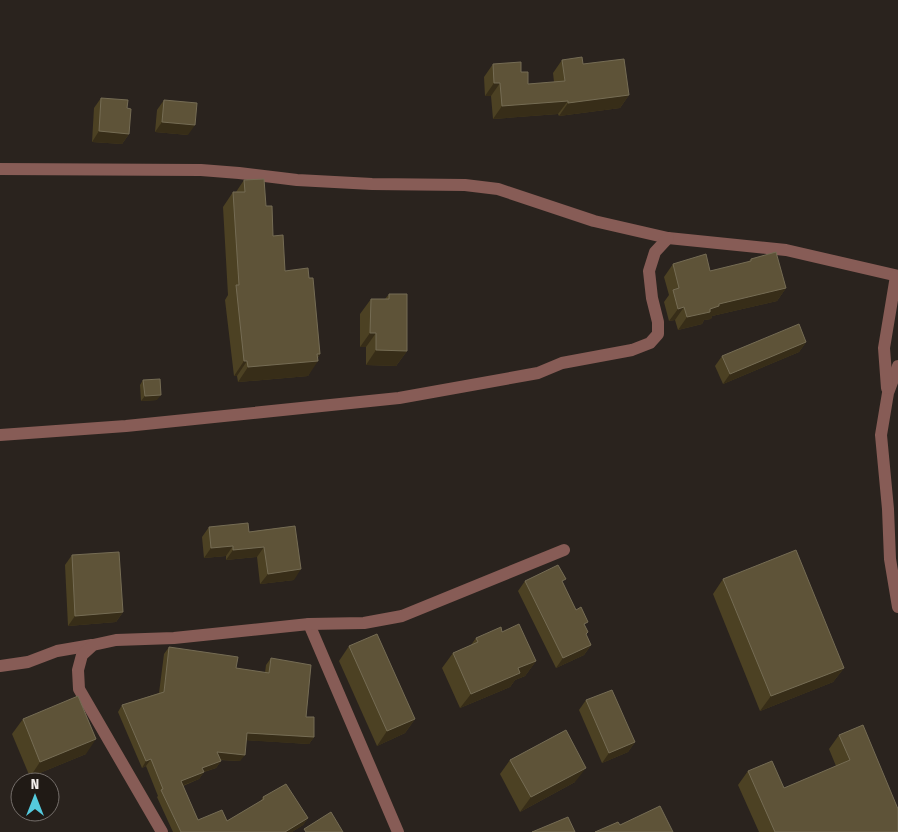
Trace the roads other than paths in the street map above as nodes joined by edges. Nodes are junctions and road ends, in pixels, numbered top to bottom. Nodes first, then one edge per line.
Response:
1 (0, 169) edge
2 (668, 238) junction
3 (897, 276) edge
4 (898, 366) edge
5 (888, 393) junction
6 (0, 434) edge
7 (564, 550) dead end
8 (898, 607) edge
9 (309, 624) junction
10 (93, 644) junction
11 (0, 666) edge
12 (162, 832) edge
13 (398, 832) edge

1 - 2 street
2 - 3 street
2 - 6 street
3 - 5 street
4 - 5 street
5 - 8 street
7 - 9 street
9 - 10 street
9 - 13 street
10 - 11 street
10 - 12 street

